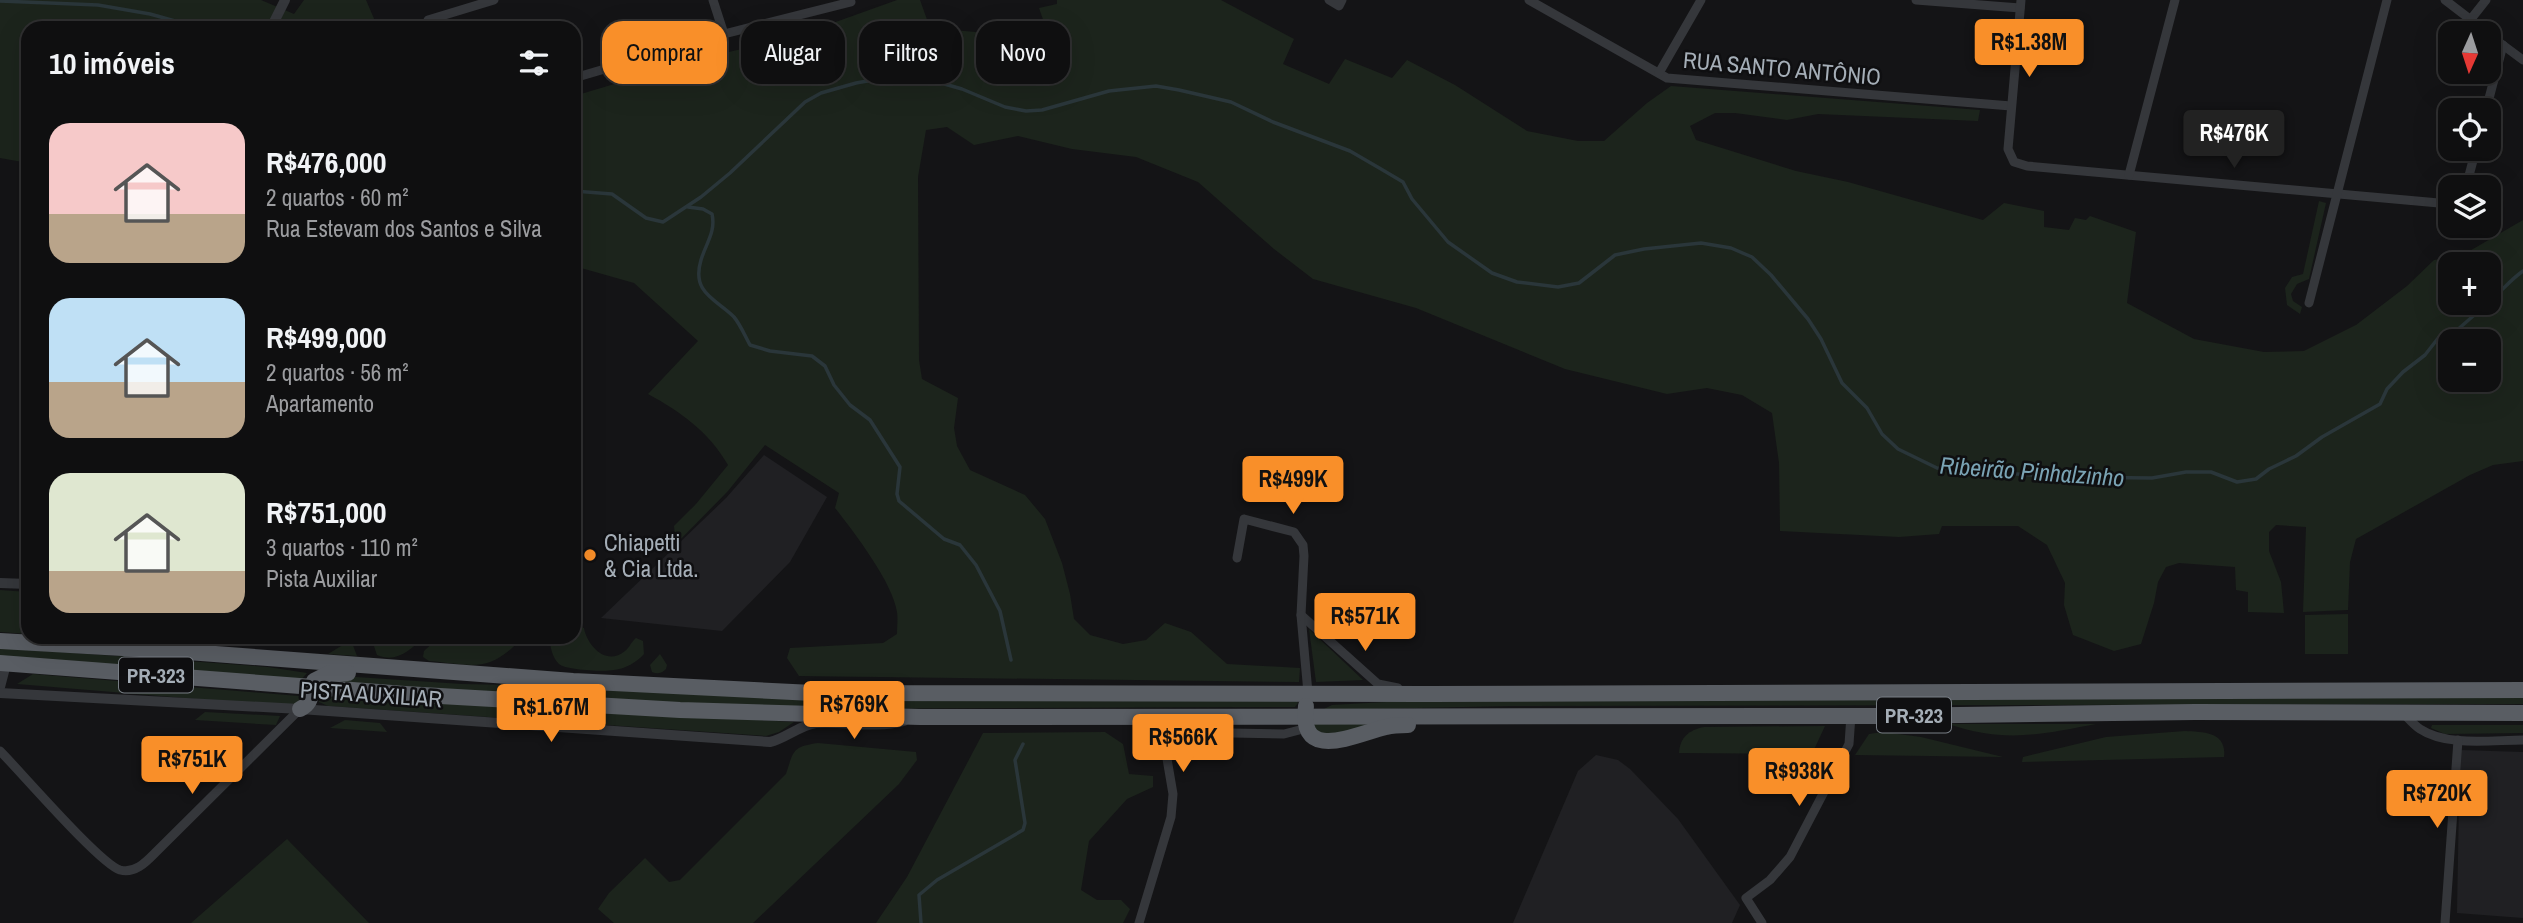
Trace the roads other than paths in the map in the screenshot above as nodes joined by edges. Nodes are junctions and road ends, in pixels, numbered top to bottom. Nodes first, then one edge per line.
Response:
1 (494, 0) edge
2 (713, 0) edge
3 (1329, 0) edge
4 (1528, 0) edge
5 (1701, 0) edge
6 (1916, 0) edge
7 (2175, 0) edge
8 (2387, 0) edge
9 (2445, 0) edge
10 (2486, 0) edge
11 (280, 2) edge
12 (851, 2) dead end
13 (1341, 3) edge
14 (2020, 4) edge
15 (2471, 19) junction
16 (428, 20) dead end
17 (273, 21) edge
18 (720, 21) edge
19 (2473, 21) edge
20 (727, 33) edge
21 (2503, 45) joint
22 (2523, 60) edge
23 (602, 70) edge
24 (1659, 73) junction
25 (581, 76) edge
26 (2489, 98) edge
27 (2011, 107) junction
28 (2129, 175) junction
29 (2336, 194) junction
30 (2438, 203) edge
31 (2309, 303) dead end
32 (1237, 558) dead end
33 (0, 583) edge
34 (21, 584) edge
35 (1301, 615) junction
36 (0, 639) edge
37 (21, 639) edge
38 (21, 640) edge
39 (172, 644) edge
40 (3, 663) edge
41 (59, 667) junction
42 (498, 676) junction
43 (0, 687) edge
44 (2523, 690) edge
45 (0, 693) edge
46 (1428, 694) junction
47 (311, 702) junction
48 (1306, 711) junction
49 (2403, 713) junction
50 (2523, 713) edge
51 (1567, 715) junction
52 (1851, 715) junction
53 (920, 717) junction
54 (1146, 717) junction
55 (2458, 740) junction
56 (2523, 740) edge
57 (1165, 747) junction
58 (0, 751) edge
59 (1139, 923) edge
60 (1762, 923) edge
61 (2445, 923) edge

1 - 16 street
2 - 18 street
3 - 13 street
4 - 24 street, RUA SANTO ANTÔNIO
5 - 24 street
6 - 14 street
7 - 28 street
8 - 29 street
9 - 15 street
10 - 15 street
11 - 17 street
12 - 20 street
14 - 27 street
15 - 19 street
21 - 22 street
21 - 26 street
23 - 25 street
24 - 27 street, RUA SANTO ANTÔNIO
27 - 28 street
28 - 29 street
29 - 30 street
29 - 31 street
32 - 35 street
33 - 34 street
35 - 46 street
35 - 48 street
36 - 37 highway
36 - 38 highway, PR-323
39 - 41 highway
39 - 42 highway, PR-323
40 - 41 highway, PR-323
40 - 43 street
41 - 47 highway, PR-323
42 - 47 highway
42 - 48 highway, PR-323
44 - 46 highway, PR-323
45 - 47 street, PISTA AUXILIAR
46 - 48 highway
47 - 53 highway, PR-323
47 - 53 street, PISTA AUXILIAR
47 - 58 street
48 - 51 highway, PR-323
48 - 51 highway
48 - 54 highway, PR-323
48 - 57 street
49 - 50 highway, PR-323
49 - 52 highway, PR-323
49 - 55 street
51 - 52 highway, PR-323
52 - 60 street
53 - 54 highway, PR-323
54 - 57 street
55 - 56 street
55 - 61 street
57 - 59 street

